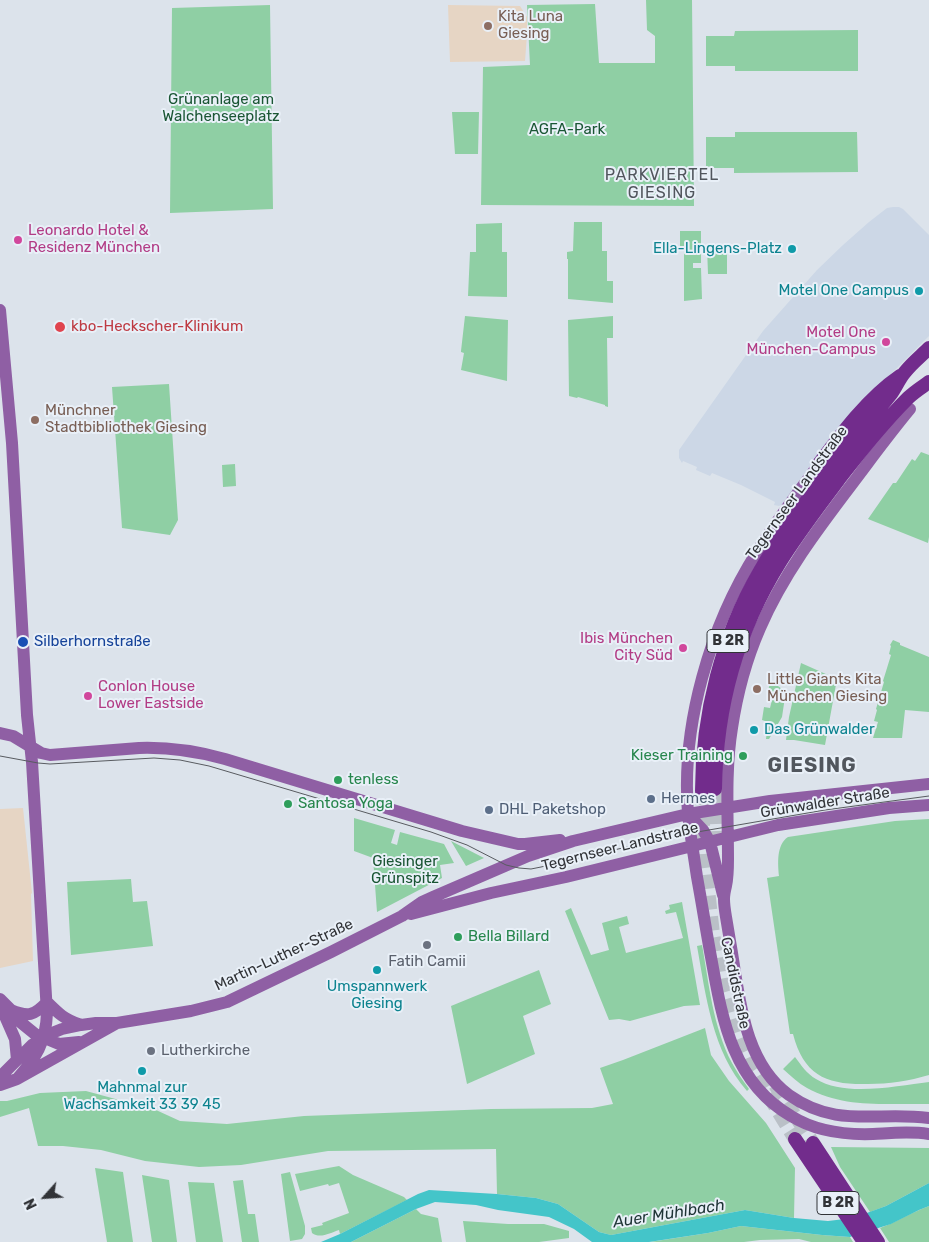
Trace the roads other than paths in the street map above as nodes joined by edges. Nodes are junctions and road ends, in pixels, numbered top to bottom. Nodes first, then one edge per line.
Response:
1 (0, 310) edge
2 (929, 348) edge
3 (904, 372) junction
4 (929, 382) edge
5 (910, 409) joint
6 (819, 464) joint
7 (0, 733) edge
8 (30, 746) junction
9 (929, 784) edge
10 (929, 805) edge
11 (727, 808) junction
12 (688, 814) junction
13 (728, 838) junction
14 (573, 841) junction
15 (710, 842) junction
16 (692, 846) junction
17 (523, 858) joint
18 (520, 887) joint
19 (724, 898) junction
20 (402, 916) junction
21 (0, 999) edge
22 (47, 1002) junction
23 (5, 1008) edge
24 (117, 1024) junction
25 (81, 1025) junction
26 (43, 1038) junction
27 (84, 1042) junction
28 (17, 1060) junction
29 (0, 1077) edge
30 (17, 1079) junction
31 (0, 1086) edge
32 (929, 1118) edge
33 (929, 1134) edge
34 (795, 1139) tunnel mouth
35 (813, 1143) tunnel mouth
36 (864, 1242) edge
37 (878, 1242) edge

1 - 8 main road
2 - 3 highway, Tegernseer Landstraße / B 2R
3 - 4 highway, Tegernseer Landstraße / B 2R
3 - 6 highway
4 - 5 highway
5 - 11 main road
6 - 12 main road, Tegernseer Landstraße
7 - 8 main road, Tegernseer Landstraße
8 - 14 main road, Tegernseer Landstraße
8 - 22 main road
9 - 11 main road, Grünwalder Straße
10 - 13 main road, Grünwalder Straße
11 - 12 main road, Grünwalder Straße
11 - 13 main road, Candidstraße
12 - 14 main road, Tegernseer Landstraße
12 - 15 main road
12 - 16 main road, Candidstraße
13 - 15 main road, Tegernseer Landstraße
13 - 19 main road, Candidstraße
14 - 17 main road, Tegernseer Landstraße
15 - 16 main road, Tegernseer Landstraße
15 - 19 main road
16 - 18 main road, Tegernseer Landstraße
16 - 33 main road, Candidstraße
17 - 20 main road, Martin-Luther-Straße
18 - 20 main road, Martin-Luther-Straße
19 - 32 main road, Candidstraße
20 - 24 main road, Martin-Luther-Straße
21 - 23 main road
22 - 23 main road
22 - 25 main road
22 - 26 main road
23 - 26 main road
23 - 28 main road
24 - 25 main road, Martin-Luther-Straße
24 - 27 main road, Martin-Luther-Straße
25 - 26 main road, Martin-Luther-Straße
26 - 27 main road, Martin-Luther-Straße
26 - 28 main road
26 - 30 main road
27 - 30 main road, Martin-Luther-Straße
28 - 29 main road
30 - 31 main road, Martin-Luther-Straße
34 - 36 highway, B 2R
35 - 37 highway, B 2R

